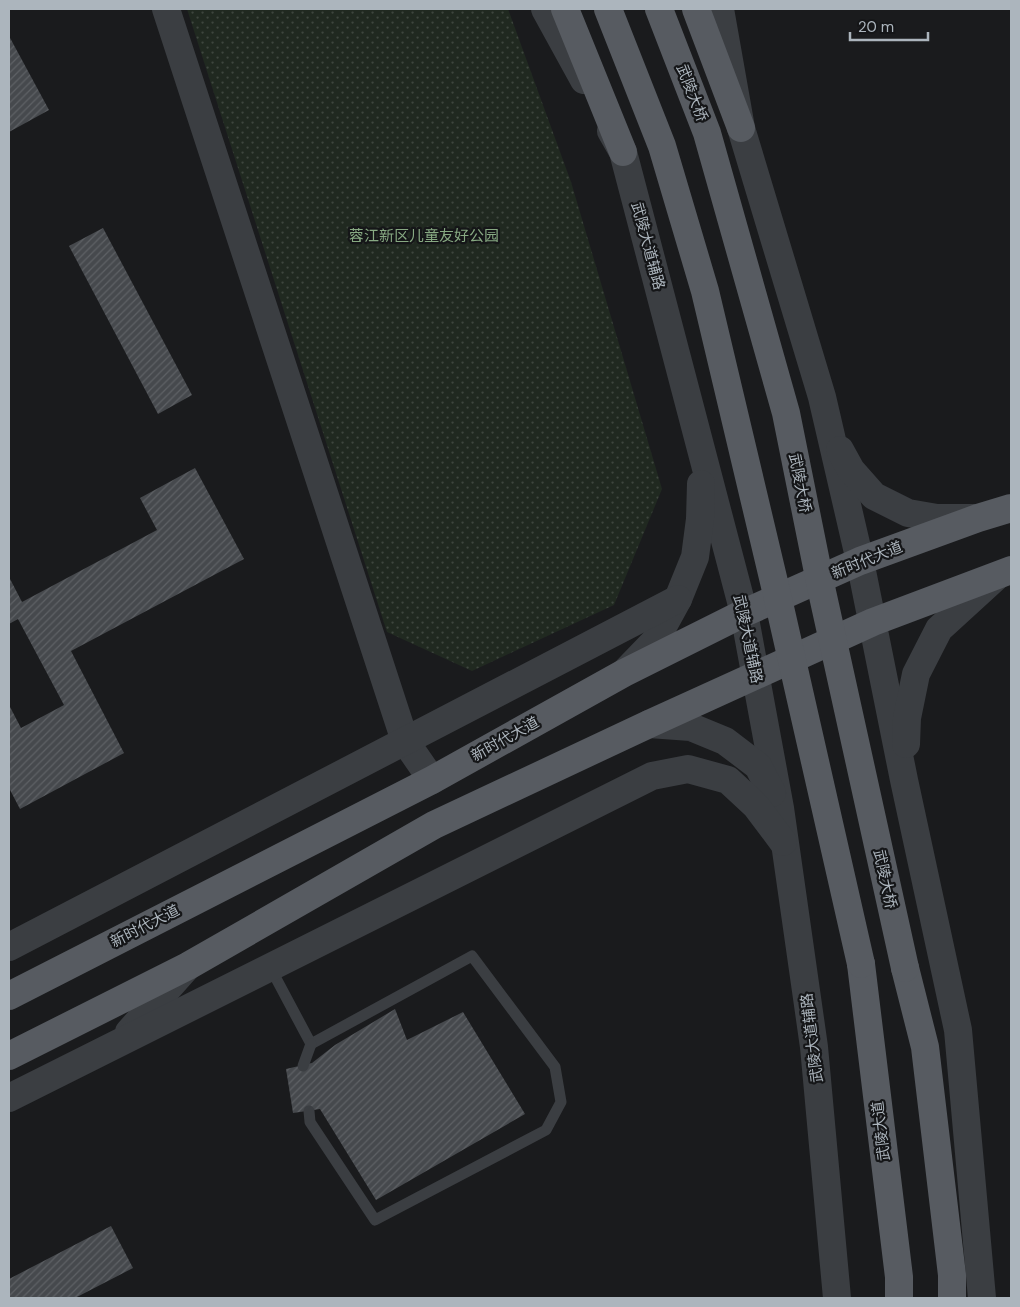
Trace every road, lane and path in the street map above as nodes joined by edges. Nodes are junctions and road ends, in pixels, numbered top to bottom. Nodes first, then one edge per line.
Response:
1 (166, 9) edge
2 (544, 9) edge
3 (565, 9) edge
4 (608, 9) edge
5 (659, 9) edge
6 (696, 9) edge
7 (720, 9) edge
8 (740, 128) junction
9 (623, 152) junction
10 (696, 428) junction
11 (829, 431) junction
12 (1011, 508) edge
13 (978, 518) junction
14 (860, 561) junction
15 (1005, 572) edge
16 (678, 599) junction
17 (744, 613) junction
18 (873, 622) junction
19 (624, 672) junction
20 (756, 674) junction
21 (649, 724) junction
22 (405, 741) junction
23 (432, 780) junction
24 (904, 780) junction
25 (780, 808) junction
26 (786, 846) junction
27 (9, 947) edge
28 (188, 966) junction
29 (270, 967) junction
30 (44, 977) junction
31 (9, 980) edge
32 (9, 996) edge
33 (120, 1042) junction
34 (311, 1044) junction
35 (9, 1056) edge
36 (303, 1066) dead end
37 (9, 1098) edge
38 (309, 1111) dead end
39 (837, 1298) edge
40 (900, 1298) edge
41 (952, 1298) edge
42 (982, 1298) edge

1 - 22 street
2 - 9 street, 武陵大道辅路
3 - 9 main road
4 - 40 main road, 武陵大道, bridge
5 - 41 main road, 武陵大桥, bridge
6 - 8 main road
7 - 8 street
8 - 11 street
9 - 10 street, 武陵大道辅路
10 - 16 street
10 - 17 street, 武陵大道辅路
11 - 13 street
11 - 14 street
12 - 13 main road, 新时代大道
13 - 14 main road, 新时代大道
14 - 17 main road, 新时代大道
14 - 18 street
15 - 18 main road
15 - 24 street
16 - 19 street
16 - 22 street
17 - 19 main road, 新时代大道
17 - 20 street, 武陵大道辅路
18 - 20 main road
18 - 24 street
19 - 23 main road, 新时代大道
20 - 21 main road
20 - 25 street, 武陵大道辅路
21 - 25 street
21 - 28 main road
22 - 23 street
22 - 27 street
23 - 30 main road, 新时代大道
24 - 42 street
25 - 26 street, 武陵大道辅路
26 - 29 street
26 - 39 street, 武陵大道辅路
28 - 33 street
28 - 35 main road
29 - 33 street
29 - 34 lane
30 - 31 street
30 - 32 main road, 新时代大道
33 - 37 street
34 - 36 lane
34 - 38 lane

